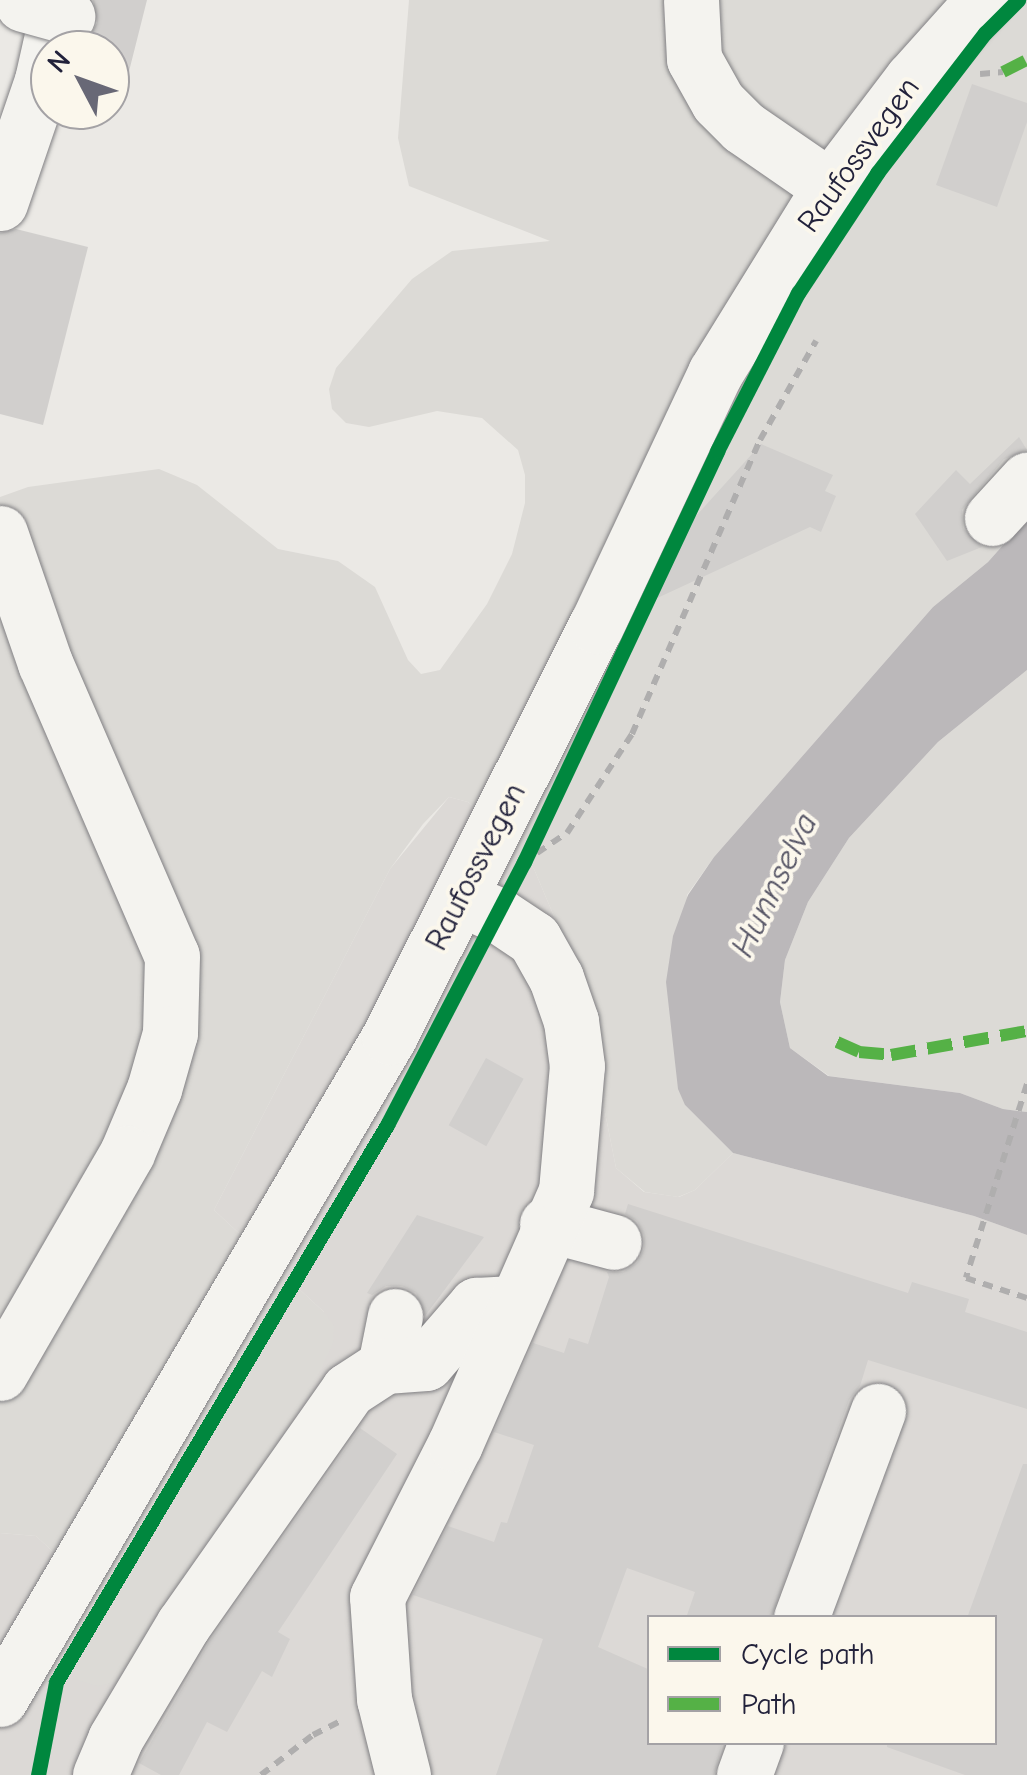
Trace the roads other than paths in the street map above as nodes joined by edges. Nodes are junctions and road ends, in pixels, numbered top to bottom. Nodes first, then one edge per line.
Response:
1 (690, 0) edge
2 (40, 5) edge
3 (966, 18) edge
4 (830, 188) junction
5 (0, 203) edge
6 (0, 533) edge
7 (461, 899) junction
8 (548, 1224) junction
9 (614, 1242) dead end
10 (514, 1303) junction
11 (0, 1374) edge
12 (878, 1411) dead end
13 (785, 1615) edge
14 (0, 1699) edge
15 (755, 1745) edge
16 (100, 1775) edge
17 (403, 1775) edge
18 (744, 1775) edge

1 - 4 main road
2 - 5 main road
3 - 4 main road, Raufossvegen
4 - 7 main road, Raufossvegen
6 - 11 main road
7 - 8 main road
7 - 14 main road, Raufossvegen
8 - 9 main road
8 - 10 main road
10 - 16 main road
10 - 17 main road
12 - 13 main road
15 - 18 main road

